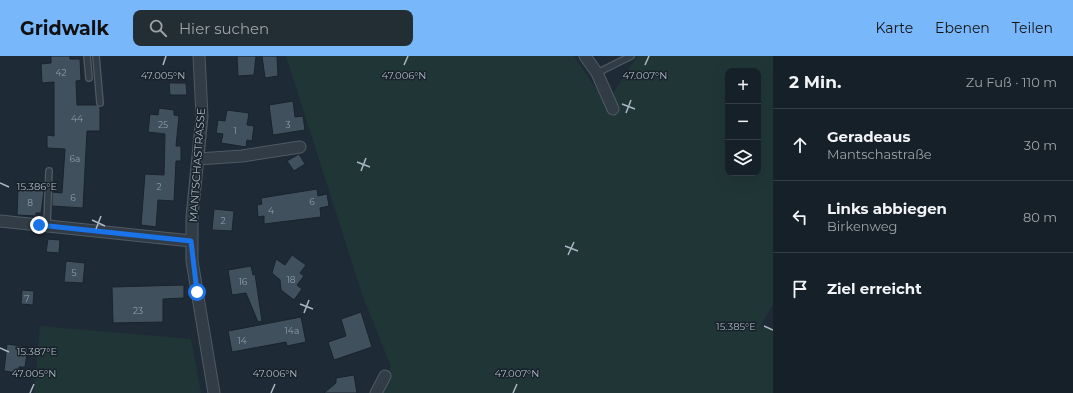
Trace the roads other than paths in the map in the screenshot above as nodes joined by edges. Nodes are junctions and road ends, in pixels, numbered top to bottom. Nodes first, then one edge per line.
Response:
1 (87, 56) edge
2 (96, 56) edge
3 (199, 56) edge
4 (585, 56) edge
5 (631, 56) edge
6 (597, 72) junction
7 (89, 78) dead end
8 (100, 103) dead end
9 (614, 109) dead end
10 (300, 147) dead end
11 (198, 158) junction
12 (49, 171) dead end
13 (0, 221) edge
14 (47, 225) junction
15 (191, 241) junction
16 (385, 376) dead end
17 (214, 393) edge
18 (376, 393) edge

1 - 7 lane
2 - 8 lane
3 - 11 street, MANTSCHASTRASSE
4 - 6 street
5 - 6 lane
6 - 9 street
10 - 11 street
11 - 15 street, MANTSCHASTRASSE
12 - 14 lane
13 - 14 street
14 - 15 street
15 - 17 street, MANTSCHASTRASSE
16 - 18 street

